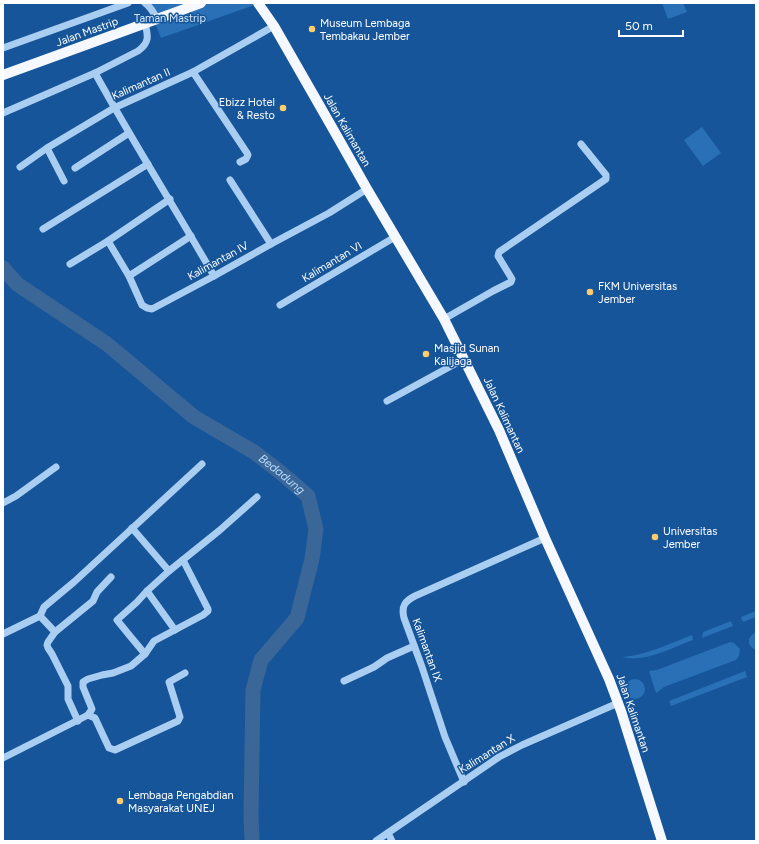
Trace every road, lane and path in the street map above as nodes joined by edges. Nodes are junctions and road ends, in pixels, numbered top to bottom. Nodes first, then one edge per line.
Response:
1 (128, 3) edge
2 (145, 3) edge
3 (201, 3) edge
4 (258, 3) edge
5 (157, 19) junction
6 (145, 23) junction
7 (274, 26) junction
8 (3, 48) edge
9 (193, 72) junction
10 (95, 73) junction
11 (3, 75) edge
12 (114, 108) junction
13 (3, 113) edge
14 (129, 133) junction
15 (581, 144) dead end
16 (47, 148) junction
17 (240, 162) dead end
18 (148, 164) junction
19 (20, 167) dead end
20 (75, 168) dead end
21 (64, 180) dead end
22 (230, 180) dead end
23 (367, 189) junction
24 (170, 200) junction
25 (43, 229) dead end
26 (191, 236) junction
27 (395, 237) junction
28 (108, 241) junction
29 (270, 244) junction
30 (70, 264) dead end
31 (130, 276) junction
32 (214, 276) junction
33 (280, 305) dead end
34 (444, 319) junction
35 (464, 359) junction
36 (387, 401) dead end
37 (202, 464) dead end
38 (56, 467) dead end
39 (257, 497) dead end
40 (3, 503) edge
41 (132, 528) junction
42 (545, 538) junction
43 (183, 560) junction
44 (169, 571) junction
45 (111, 576) dead end
46 (147, 591) junction
47 (40, 616) junction
48 (175, 630) junction
49 (55, 632) junction
50 (3, 634) edge
51 (414, 646) junction
52 (145, 654) junction
53 (185, 673) dead end
54 (344, 681) dead end
55 (618, 702) junction
56 (88, 715) junction
57 (78, 721) junction
58 (3, 758) edge
59 (464, 782) junction
60 (388, 833) junction
61 (376, 841) edge
62 (392, 841) edge
63 (662, 841) edge

1 - 8 street
2 - 5 street
3 - 5 main road, Jalan Mastrip
4 - 7 main road, Jalan Kalimantan
5 - 6 main road, Jalan Mastrip
6 - 10 street
6 - 11 main road, Jalan Mastrip
7 - 9 street, Kalimantan II
7 - 23 main road, Jalan Kalimantan
9 - 12 street, Kalimantan II
9 - 17 street
10 - 12 street
10 - 13 street
12 - 14 street
12 - 16 street, Kalimantan II
14 - 18 street
14 - 20 street
15 - 34 street
16 - 19 street, Kalimantan II
16 - 21 street
18 - 24 street
18 - 25 street
22 - 29 street
23 - 27 main road, Jalan Kalimantan
23 - 29 street, Kalimantan IV
24 - 26 street
24 - 28 street
26 - 31 street
26 - 32 street
27 - 33 street, Kalimantan VI
27 - 34 main road, Jalan Kalimantan
28 - 30 street
28 - 31 street, Kalimantan IV
29 - 32 street, Kalimantan IV
31 - 32 street, Kalimantan IV
34 - 35 main road, Jalan Kalimantan
35 - 36 street
35 - 42 main road, Jalan Kalimantan
37 - 41 street
38 - 40 street
39 - 43 street
41 - 44 street
41 - 47 street
42 - 51 street, Kalimantan IX
42 - 55 main road, Jalan Kalimantan
43 - 44 street
43 - 48 street
44 - 46 street
45 - 49 street
46 - 48 street
46 - 52 street
47 - 49 street
47 - 50 street
48 - 52 street
49 - 57 street
51 - 54 street
51 - 59 street, Kalimantan IX
52 - 56 street
53 - 56 street
55 - 59 street, Kalimantan X
55 - 63 main road, Jalan Kalimantan
56 - 57 street
57 - 58 street
59 - 60 street, Kalimantan X
60 - 61 street, Kalimantan X
60 - 62 street

